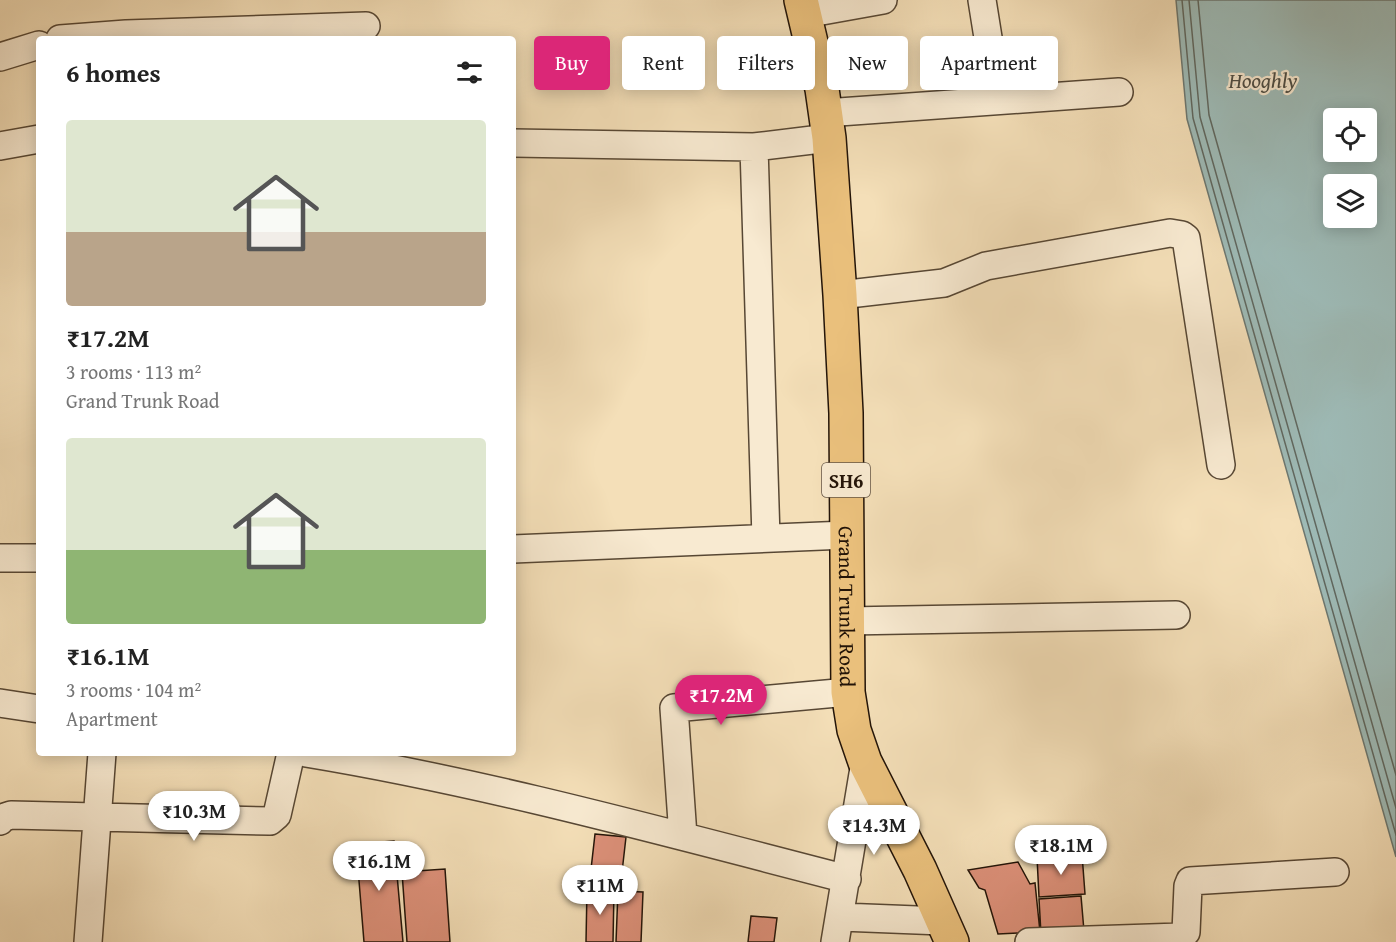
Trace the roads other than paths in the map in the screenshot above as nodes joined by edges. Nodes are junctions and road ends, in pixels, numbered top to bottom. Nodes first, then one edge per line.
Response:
1 (883, 0) edge
2 (982, 0) edge
3 (803, 7) edge
4 (366, 26) dead end
5 (100, 36) edge
6 (36, 46) edge
7 (0, 57) edge
8 (1119, 92) dead end
9 (998, 100) junction
10 (827, 125) junction
11 (36, 140) edge
12 (516, 143) edge
13 (0, 146) edge
14 (754, 147) junction
15 (840, 295) junction
16 (1221, 465) dead end
17 (846, 535) junction
18 (766, 538) junction
19 (516, 549) edge
20 (0, 558) edge
21 (36, 558) edge
22 (1176, 615) dead end
23 (847, 621) junction
24 (848, 692) junction
25 (0, 703) edge
26 (36, 709) edge
27 (102, 756) edge
28 (290, 756) edge
29 (324, 756) edge
30 (865, 762) junction
31 (98, 816) junction
32 (0, 821) edge
33 (683, 836) junction
34 (1335, 872) dead end
35 (847, 879) junction
36 (838, 929) edge
37 (947, 932) edge
38 (88, 942) edge
39 (1029, 942) edge

1 - 3 street
2 - 9 street
3 - 10 main road, Grand Trunk Road / SH6
4 - 5 street
6 - 7 street
8 - 9 street
9 - 10 street
10 - 14 street
10 - 15 main road, Grand Trunk Road / SH6
11 - 13 street
12 - 14 street
14 - 18 street
15 - 16 street
15 - 17 main road, Grand Trunk Road / SH6
17 - 18 street
17 - 23 main road, Grand Trunk Road / SH6
18 - 19 street
20 - 21 street
22 - 23 street
23 - 24 main road, Grand Trunk Road / SH6
24 - 30 main road, Grand Trunk Road / SH6
24 - 33 street
25 - 26 street
27 - 31 street
28 - 31 street
29 - 33 street
30 - 35 street
30 - 37 main road, Grand Trunk Road / SH6
31 - 32 street
31 - 38 street
33 - 35 street
34 - 39 street
35 - 36 street
36 - 37 street

